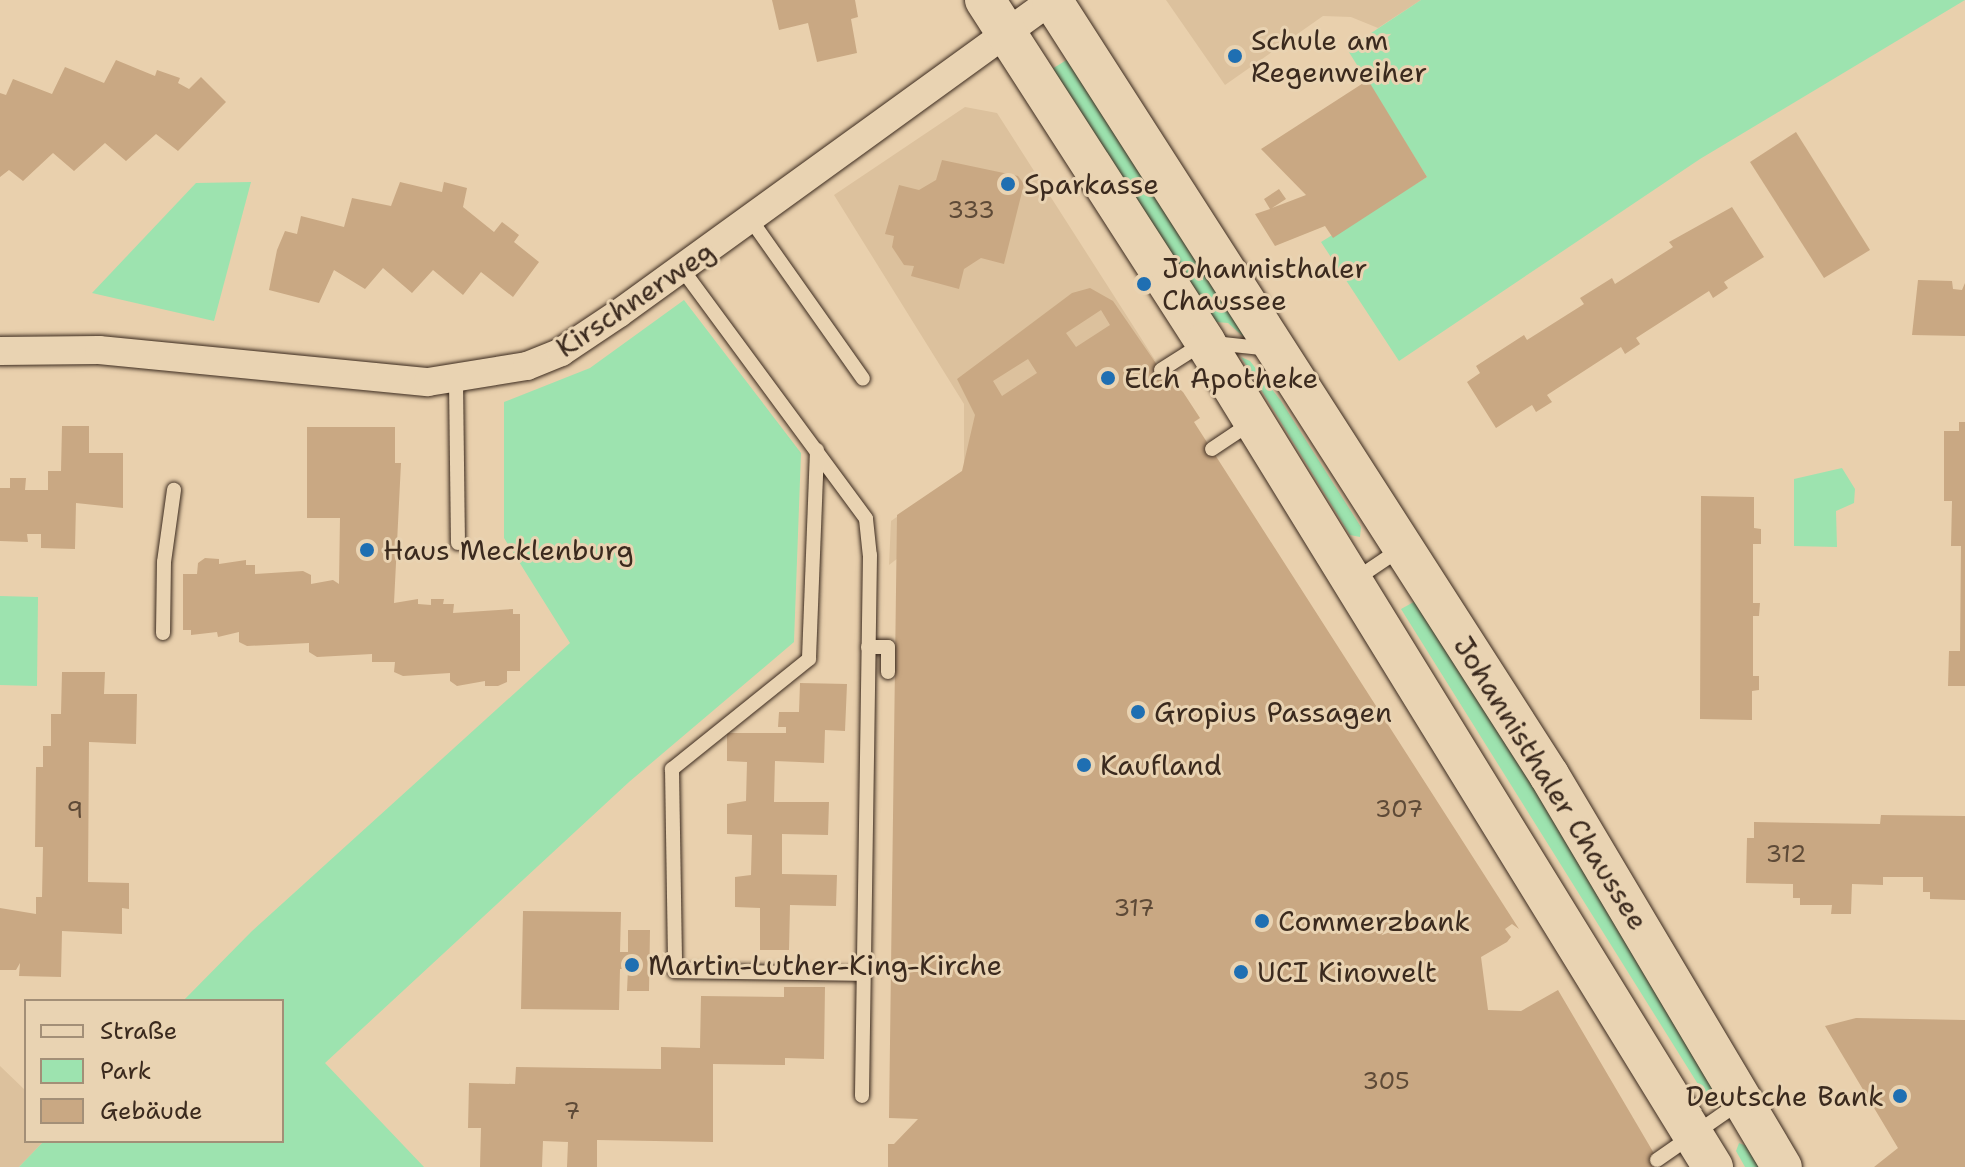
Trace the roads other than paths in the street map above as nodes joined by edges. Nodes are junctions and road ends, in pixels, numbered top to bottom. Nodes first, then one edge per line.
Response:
1 (985, 0) edge
2 (1052, 0) edge
3 (1006, 33) junction
4 (751, 220) junction
5 (682, 269) junction
6 (1205, 342) junction
7 (1277, 350) junction
8 (0, 351) edge
9 (1161, 370) dead end
10 (863, 379) dead end
11 (456, 381) junction
12 (1253, 421) junction
13 (1212, 449) dead end
14 (817, 450) junction
15 (174, 490) dead end
16 (458, 543) dead end
17 (1402, 548) junction
18 (1353, 581) junction
19 (163, 633) dead end
20 (868, 647) junction
21 (888, 672) dead end
22 (864, 974) junction
23 (862, 1096) dead end
24 (1744, 1100) junction
25 (1703, 1151) edge
26 (1657, 1160) dead end
27 (1782, 1167) edge

1 - 3 main road
2 - 3 street, Kirschnerweg
2 - 7 main road, Johannisthaler Chaussee
3 - 4 street, Kirschnerweg
3 - 6 main road
4 - 5 street, Kirschnerweg
4 - 10 lane
5 - 11 street, Kirschnerweg
5 - 14 lane
6 - 7 lane
6 - 9 lane
6 - 12 main road
7 - 17 main road, Johannisthaler Chaussee
8 - 11 street, Kirschnerweg
11 - 16 lane
12 - 13 lane
12 - 18 main road
14 - 20 lane
14 - 22 lane
15 - 19 lane
17 - 18 lane
17 - 24 main road, Johannisthaler Chaussee
18 - 25 main road
20 - 21 lane
20 - 22 lane
22 - 23 lane
24 - 25 lane
24 - 27 main road, Johannisthaler Chaussee
25 - 26 lane

